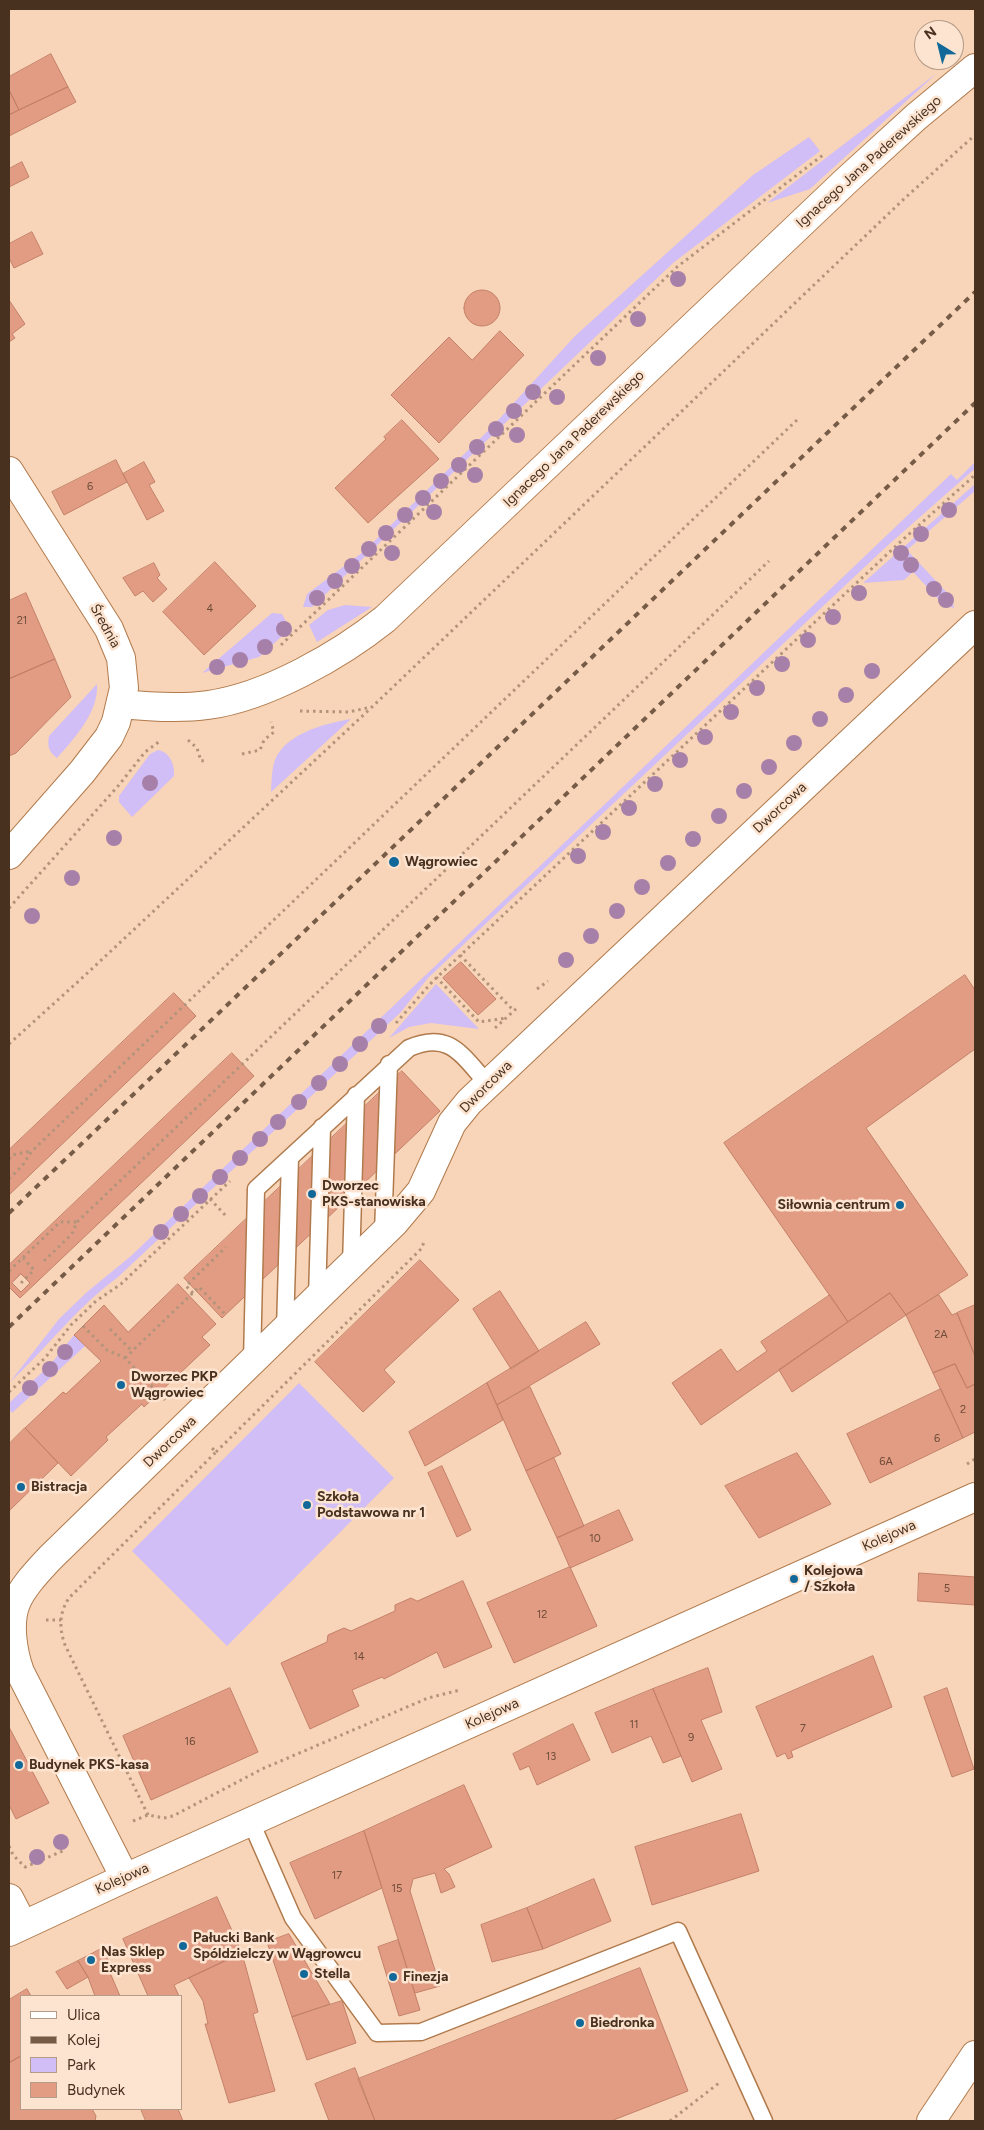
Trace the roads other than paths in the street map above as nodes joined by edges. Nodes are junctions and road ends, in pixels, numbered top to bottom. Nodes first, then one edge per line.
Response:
1 (975, 68) edge
2 (9, 471) edge
3 (975, 625) edge
4 (121, 704) junction
5 (9, 855) edge
6 (389, 1064) junction
7 (488, 1084) junction
8 (356, 1095) junction
9 (322, 1127) junction
10 (290, 1158) junction
11 (383, 1233) junction
12 (350, 1266) junction
13 (317, 1298) junction
14 (285, 1330) junction
15 (252, 1362) junction
16 (975, 1497) edge
17 (12, 1603) edge
18 (250, 1822) junction
19 (125, 1878) junction
20 (9, 1898) edge
21 (16, 1929) edge
22 (975, 2055) edge
23 (764, 2121) edge
24 (931, 2121) edge

1 - 4 street, Ignacego Jana Paderewskiego
2 - 4 street, Średnia
3 - 7 street, Dworcowa
4 - 5 street, Średnia
6 - 7 lane
6 - 8 lane
6 - 11 lane
7 - 11 street, Dworcowa
8 - 9 lane
8 - 12 lane
9 - 10 lane
9 - 13 lane
10 - 14 lane
10 - 15 lane
11 - 12 street, Dworcowa
12 - 13 street, Dworcowa
13 - 14 street, Dworcowa
14 - 15 street, Dworcowa
15 - 17 street, Dworcowa
16 - 18 street, Kolejowa
17 - 19 street, Dworcowa
18 - 19 street, Kolejowa
18 - 23 lane
19 - 21 street, Kolejowa
20 - 21 street
22 - 24 street

